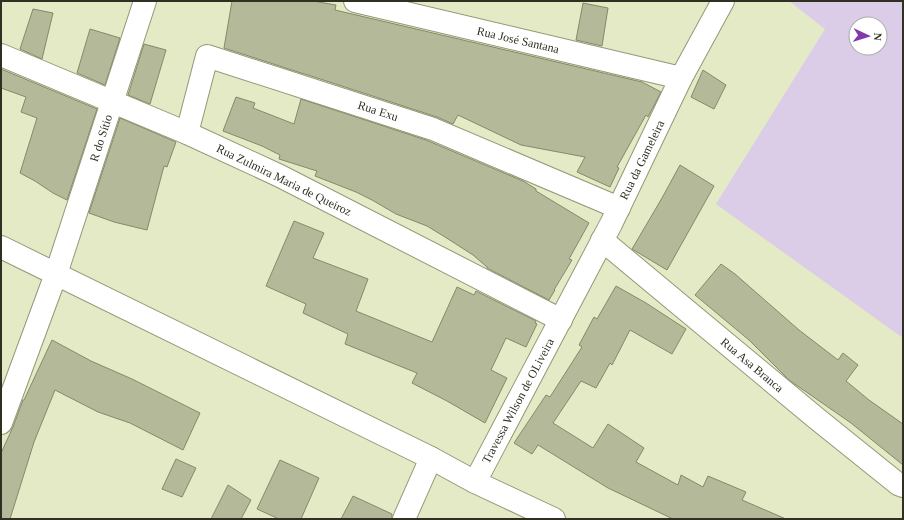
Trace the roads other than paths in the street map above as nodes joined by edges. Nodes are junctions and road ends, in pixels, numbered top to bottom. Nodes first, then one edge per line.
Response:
1 (145, 1) edge
2 (356, 1) edge
3 (723, 1) edge
4 (1, 55) edge
5 (682, 78) junction
6 (112, 102) junction
7 (187, 133) junction
8 (619, 208) junction
9 (602, 240) junction
10 (1, 247) edge
11 (56, 274) junction
12 (561, 320) junction
13 (1, 423) edge
14 (431, 458) junction
15 (475, 482) junction
16 (903, 486) edge
17 (404, 519) edge
18 (554, 519) edge

1 - 6 street, R do Sítio
2 - 5 street, Rua José Santana
3 - 5 street, Rua da Gameleira
4 - 6 street, Rua Zulmira Maria de Queiroz
5 - 8 street, Rua da Gameleira
6 - 7 street, Rua Zulmira Maria de Queiroz
6 - 11 street, R do Sítio
7 - 8 street, Rua Exu
7 - 12 street, Rua Zulmira Maria de Queiroz
8 - 9 street, Rua da Gameleira
9 - 12 street, Rua da Gameleira
9 - 16 street, Rua Asa Branca
10 - 11 street
11 - 13 street, R do Sítio
11 - 14 street
12 - 15 street, Travessa Wilson de OLiveira
14 - 15 street
14 - 17 street
15 - 18 street

